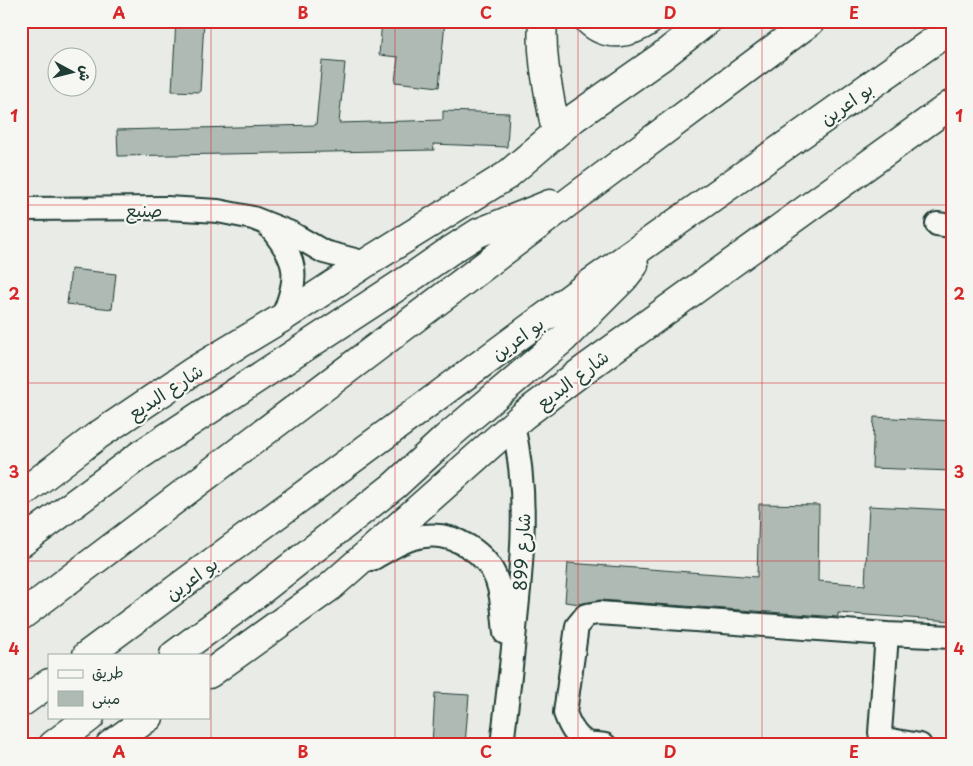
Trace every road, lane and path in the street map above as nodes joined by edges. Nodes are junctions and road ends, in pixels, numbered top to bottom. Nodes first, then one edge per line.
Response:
1 (543, 21) edge
2 (589, 21) edge
3 (649, 21) edge
4 (707, 21) edge
5 (811, 21) edge
6 (952, 28) edge
7 (952, 104) edge
8 (556, 133) junction
9 (578, 194) junction
10 (21, 209) edge
11 (265, 223) junction
12 (652, 240) junction
13 (366, 263) junction
14 (282, 318) junction
15 (513, 425) junction
16 (21, 494) edge
17 (21, 543) edge
18 (348, 571) junction
19 (21, 616) edge
20 (887, 634) junction
21 (952, 637) edge
22 (88, 654) edge
23 (175, 654) edge
24 (210, 673) edge
25 (510, 679) junction
26 (48, 683) edge
27 (21, 702) edge
28 (89, 718) edge
29 (148, 718) edge
30 (53, 745) edge
31 (110, 745) edge
32 (502, 745) edge
33 (605, 745) edge
34 (920, 745) edge

1 - 8 main road
2 - 3 main road
4 - 8 main road, شارع البديع
5 - 9 main road
6 - 12 main road, بو اعرين
7 - 15 main road, شارع البديع
8 - 13 main road, شارع البديع
9 - 17 main road
9 - 19 main road
10 - 11 street, صنيع
11 - 13 street, صنيع
11 - 14 street, صنيع
12 - 22 main road, بو اعرين
12 - 23 main road
13 - 14 main road, شارع البديع
14 - 16 main road, شارع البديع
15 - 18 main road, شارع البديع
15 - 25 street, شارع 899
18 - 24 main road, شارع البديع
18 - 25 street, شارع 899
20 - 21 street
20 - 33 street
20 - 34 street
25 - 32 street, شارع 899
26 - 27 main road
28 - 30 main road
29 - 31 main road

